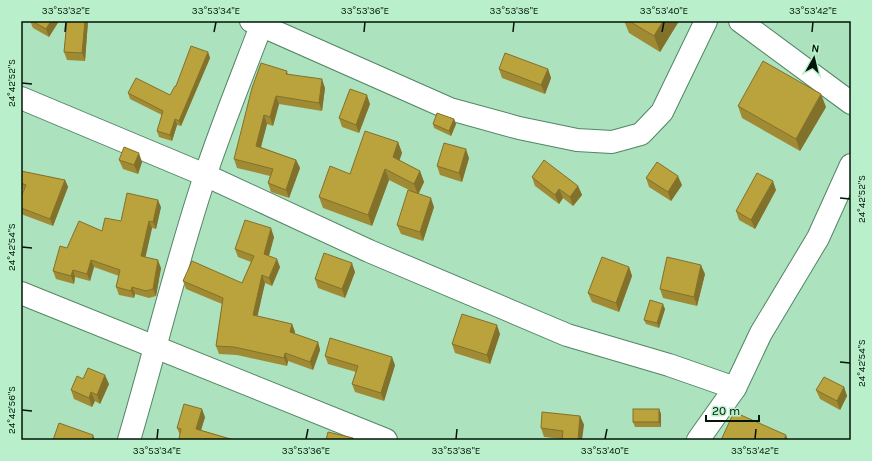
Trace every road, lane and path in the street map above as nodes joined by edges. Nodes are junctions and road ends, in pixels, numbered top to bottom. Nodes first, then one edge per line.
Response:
1 (706, 21) edge
2 (740, 21) edge
3 (256, 23) edge
4 (21, 98) edge
5 (851, 103) edge
6 (851, 165) edge
7 (205, 175) junction
8 (21, 294) edge
9 (156, 348) junction
10 (735, 388) junction
11 (129, 440) edge
12 (386, 440) edge
13 (698, 440) edge

1 - 3 street
2 - 5 street
3 - 7 street
4 - 7 street
6 - 10 street
7 - 9 street
7 - 10 street
8 - 9 street
9 - 11 street
9 - 12 street
10 - 13 street

